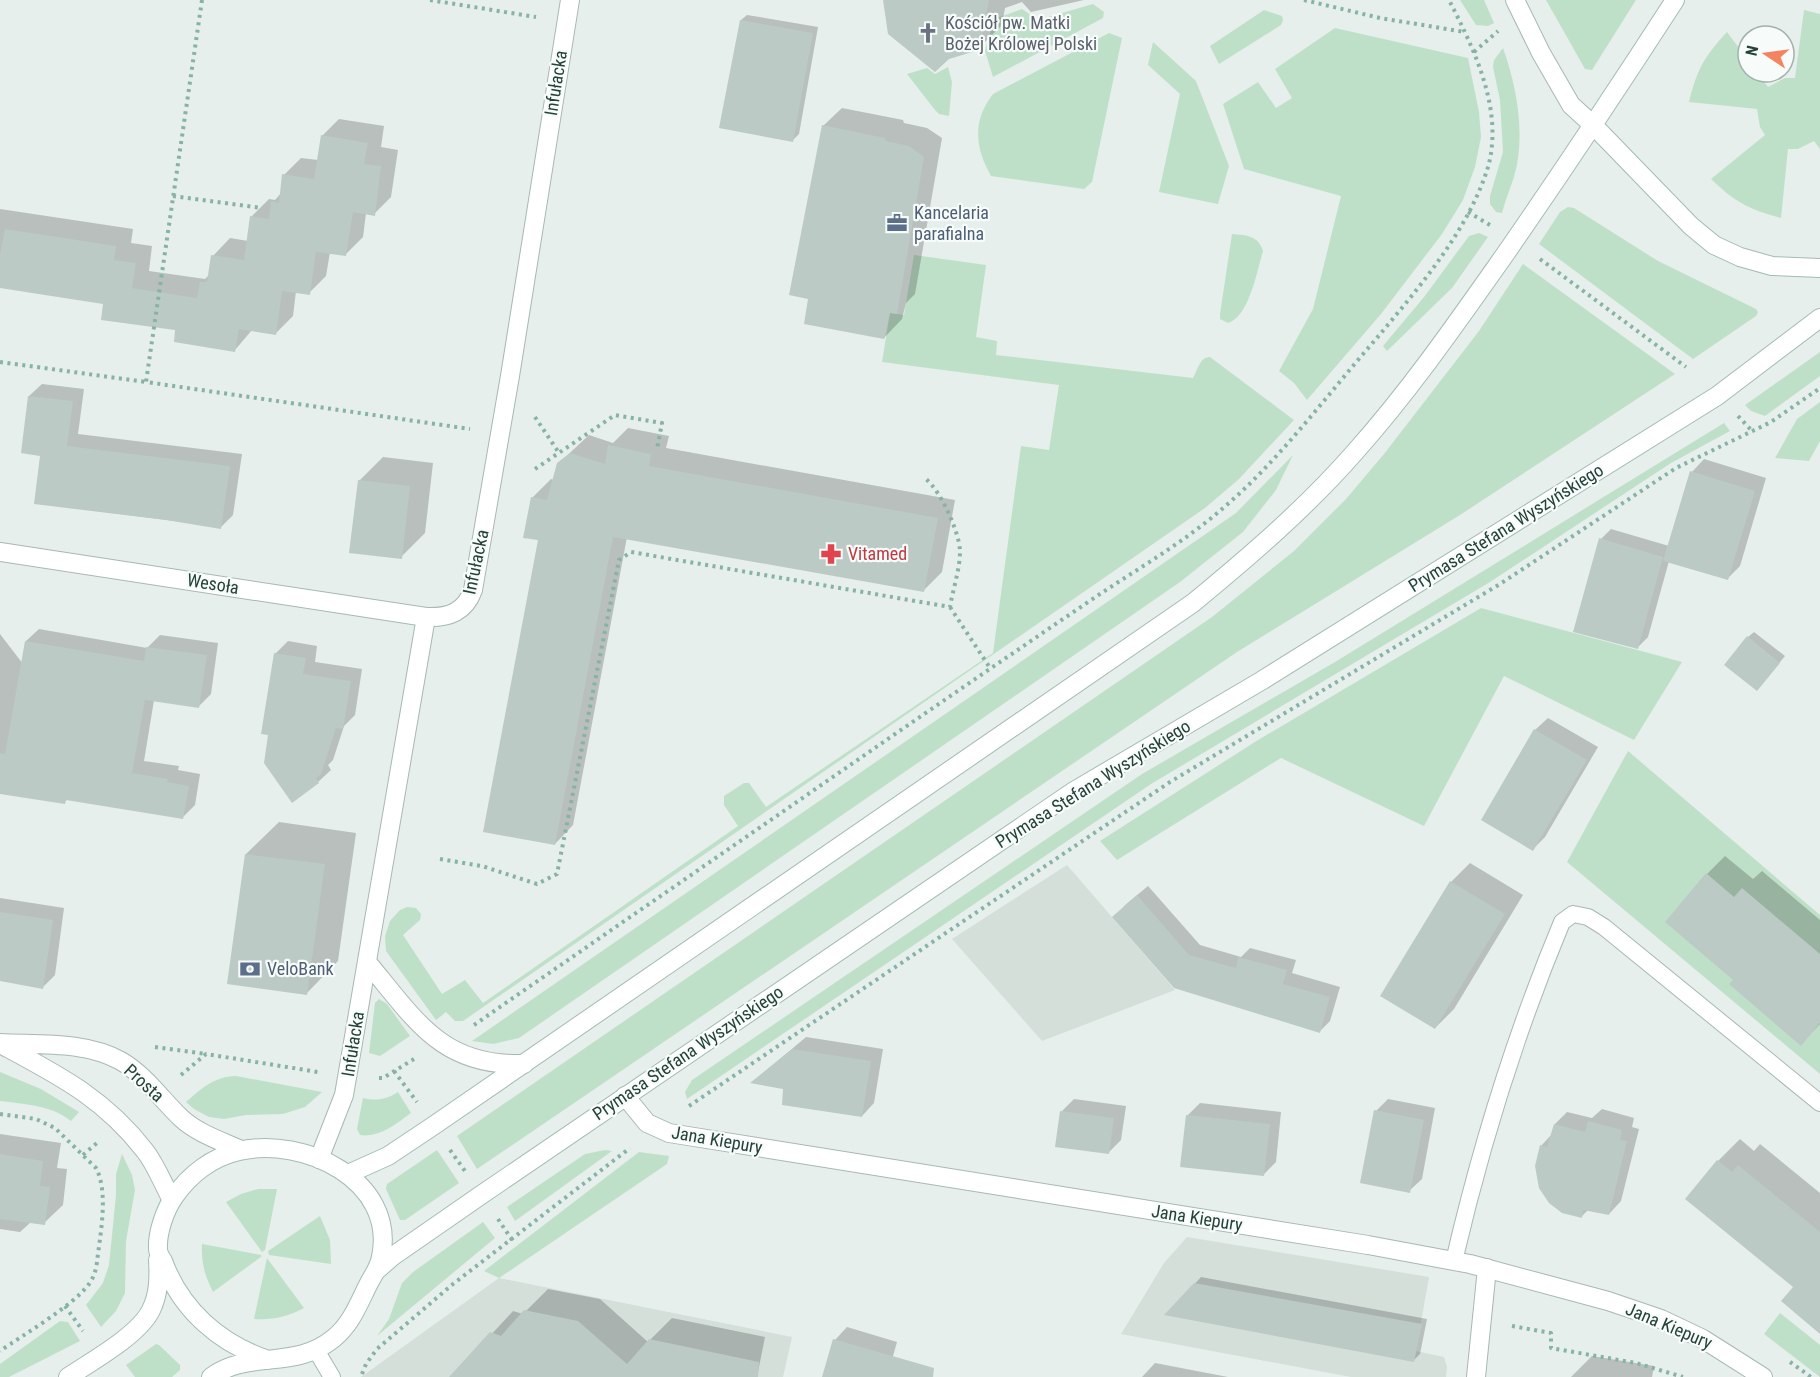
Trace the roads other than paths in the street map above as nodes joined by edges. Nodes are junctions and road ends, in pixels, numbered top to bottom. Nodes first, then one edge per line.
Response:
1 (570, 0) edge
2 (1515, 0) edge
3 (1675, 0) edge
4 (1594, 126) junction
5 (1820, 268) edge
6 (1820, 318) edge
7 (0, 552) edge
8 (426, 616) junction
9 (367, 962) junction
10 (0, 1043) edge
11 (524, 1064) junction
12 (625, 1096) junction
13 (1820, 1103) edge
14 (241, 1150) junction
15 (319, 1159) junction
16 (348, 1174) junction
17 (172, 1200) junction
18 (158, 1249) junction
19 (1454, 1261) junction
20 (1487, 1268) junction
21 (378, 1270) junction
22 (316, 1350) junction
23 (268, 1360) junction
24 (68, 1377) edge
25 (211, 1377) edge
26 (332, 1377) edge
27 (1476, 1377) edge
28 (1763, 1377) edge

1 - 8 main road, Infułacka
2 - 4 main road
3 - 4 main road
4 - 5 main road
4 - 11 main road
6 - 12 main road, Prymasa Stefana Wyszyńskiego
7 - 8 main road, Wesoła
8 - 9 main road, Infułacka
9 - 11 main road
9 - 15 main road, Infułacka
10 - 14 main road, Prosta
10 - 17 main road, Prosta
11 - 16 main road
12 - 19 main road, Jana Kiepury
12 - 21 main road, Prymasa Stefana Wyszyńskiego
13 - 19 lane
14 - 15 main road
14 - 17 main road
15 - 16 main road
16 - 21 main road
17 - 18 main road
18 - 23 main road
18 - 24 main road
19 - 20 main road, Jana Kiepury
20 - 27 main road
20 - 28 main road, Jana Kiepury
21 - 22 main road
22 - 23 main road
22 - 26 lane
23 - 25 main road

